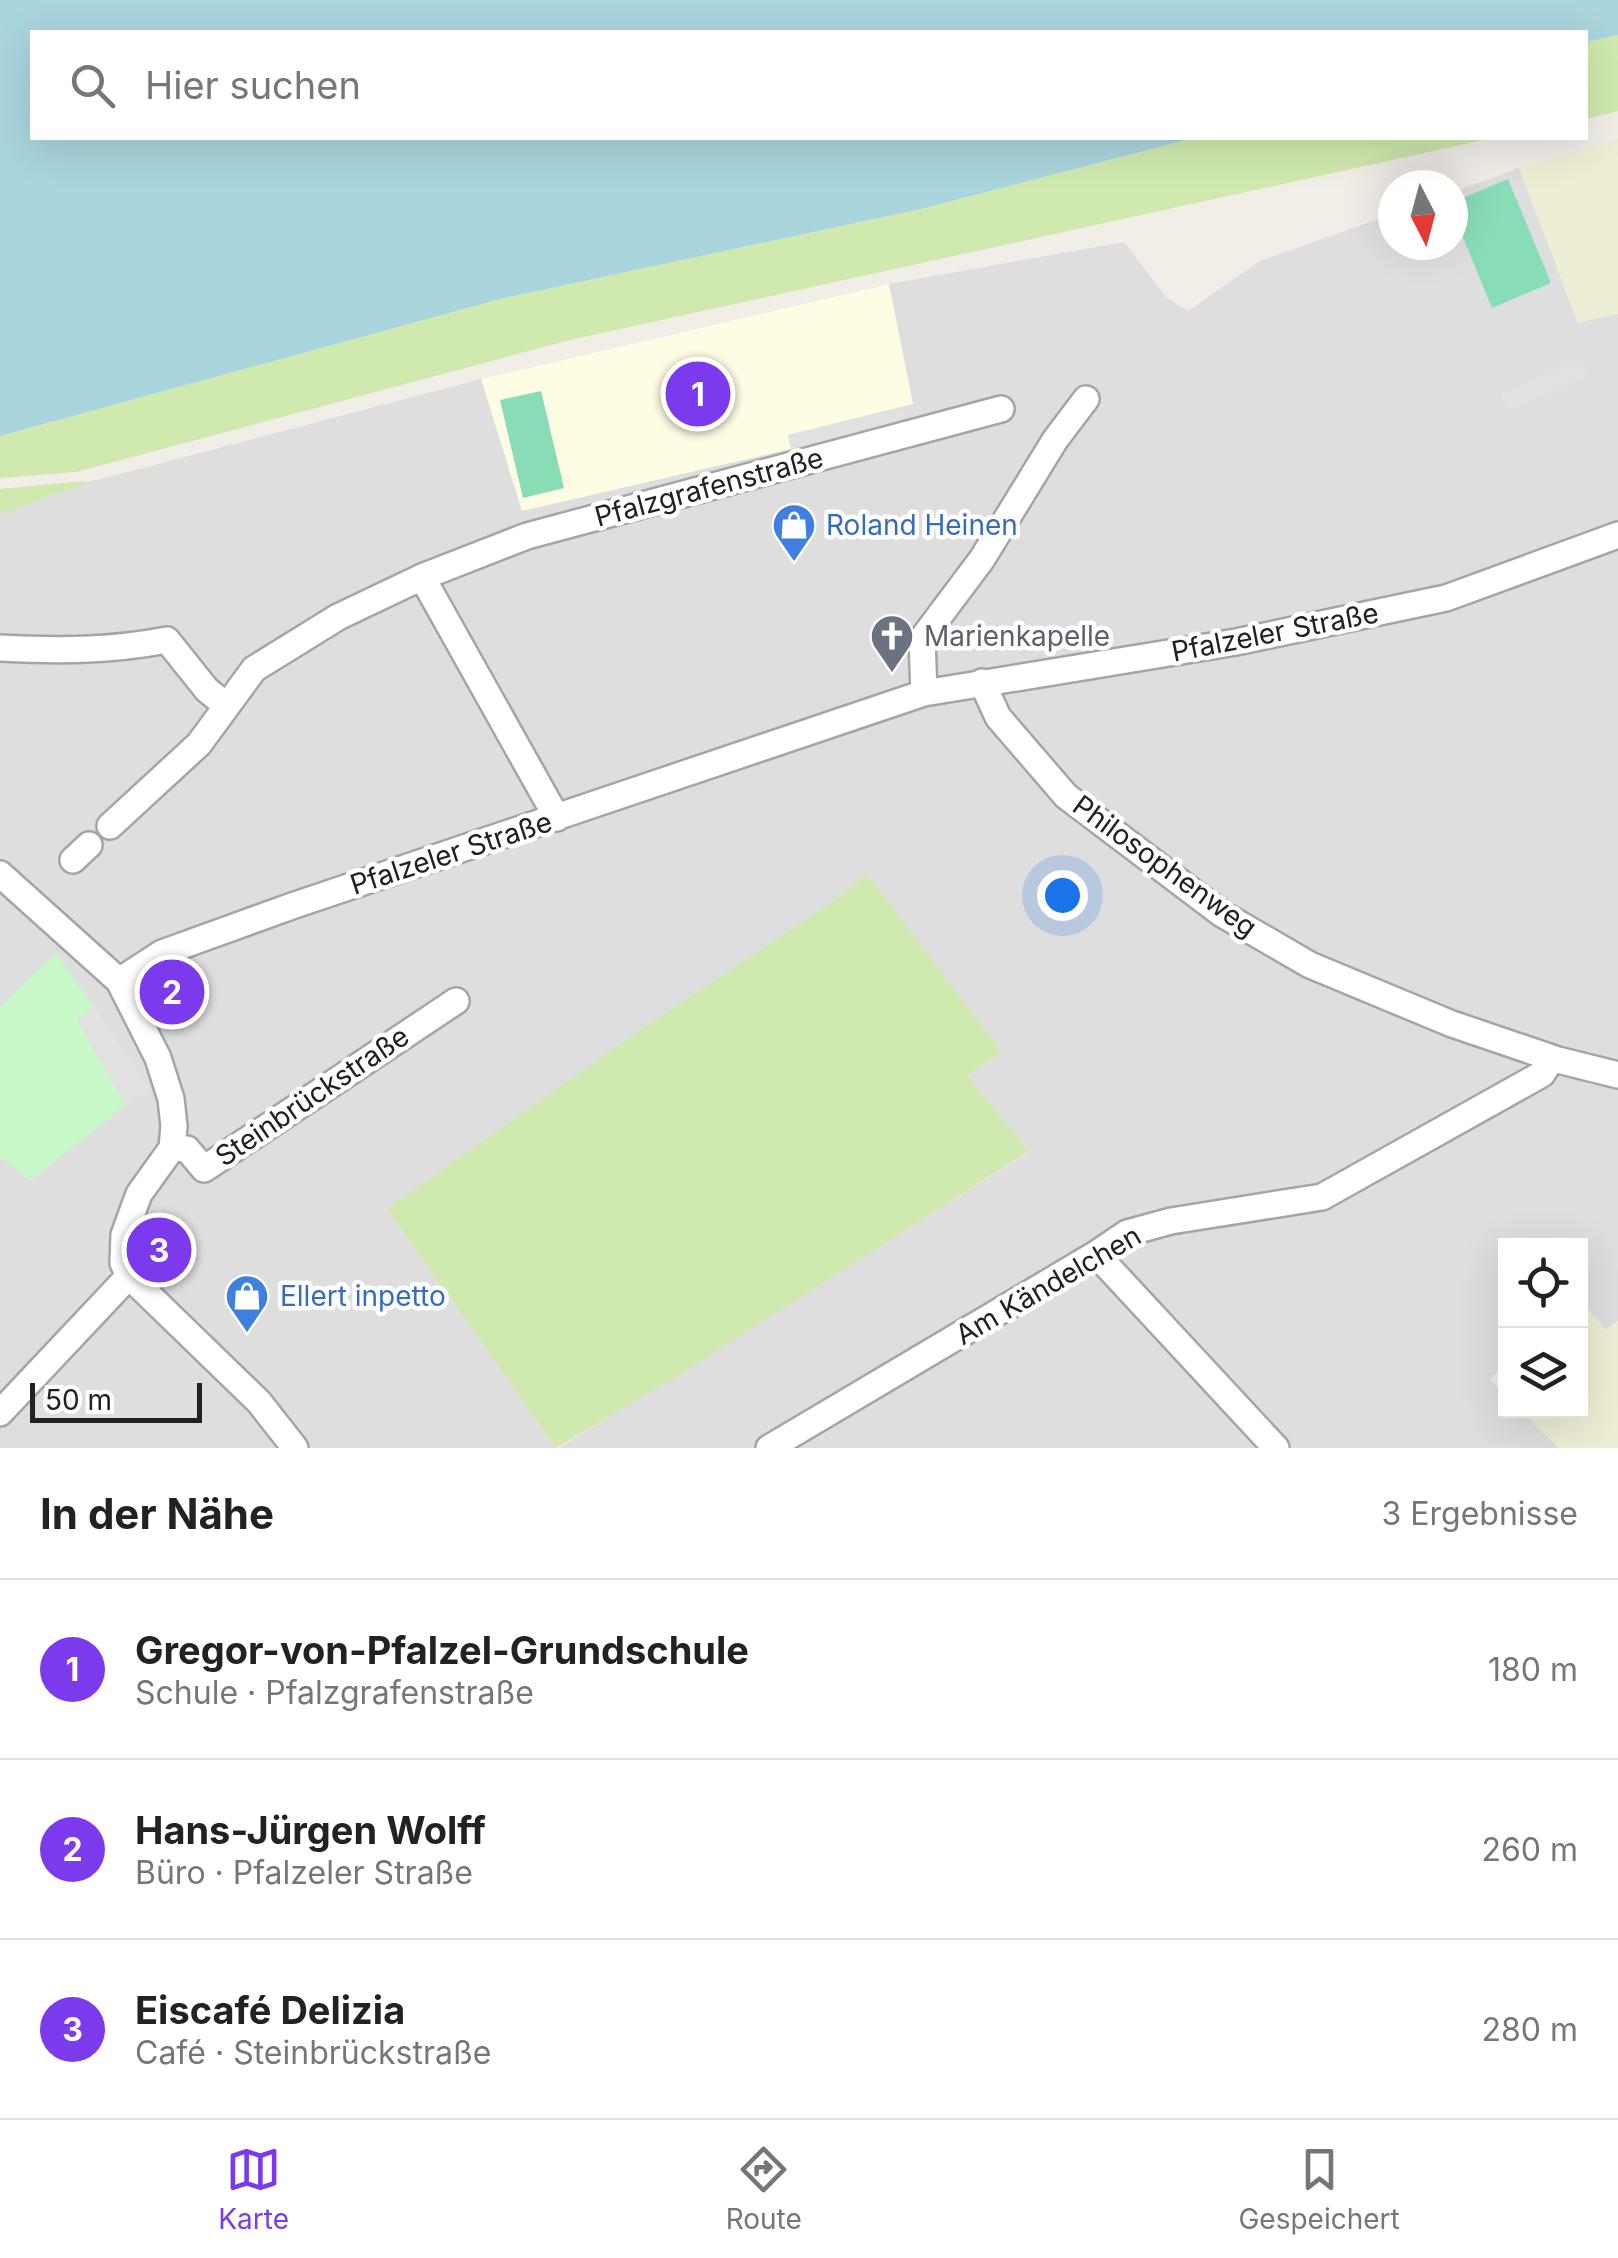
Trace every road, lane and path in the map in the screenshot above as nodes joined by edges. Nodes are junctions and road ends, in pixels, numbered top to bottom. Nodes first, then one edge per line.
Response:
1 (1086, 399) dead end
2 (1000, 409) dead end
3 (1618, 535) edge
4 (422, 576) junction
5 (0, 648) edge
6 (982, 682) junction
7 (924, 693) junction
8 (227, 706) junction
9 (557, 818) junction
10 (110, 826) dead end
11 (5, 884) edge
12 (119, 981) junction
13 (456, 1001) dead end
14 (1552, 1058) junction
15 (1618, 1075) edge
16 (172, 1148) junction
17 (1096, 1254) junction
18 (129, 1276) junction
19 (0, 1413) edge
20 (295, 1448) edge
21 (769, 1448) edge
22 (1276, 1448) edge

1 - 7 street
2 - 4 street, Pfalzgrafenstraße
3 - 6 street, Pfalzeler Straße
4 - 8 street, Pfalzgrafenstraße
4 - 9 street
5 - 8 street
6 - 7 street, Pfalzeler Straße
6 - 14 street, Philosophenweg
7 - 9 street, Pfalzeler Straße
8 - 10 street, Pfalzgrafenstraße
9 - 12 street, Pfalzeler Straße
11 - 12 street
12 - 16 street, Steinbrückstraße
13 - 16 street, Steinbrückstraße
14 - 15 street, Philosophenweg
14 - 17 street, Am Kändelchen
16 - 18 street, Steinbrückstraße
17 - 21 street, Am Kändelchen
17 - 22 street
18 - 19 street
18 - 20 street

